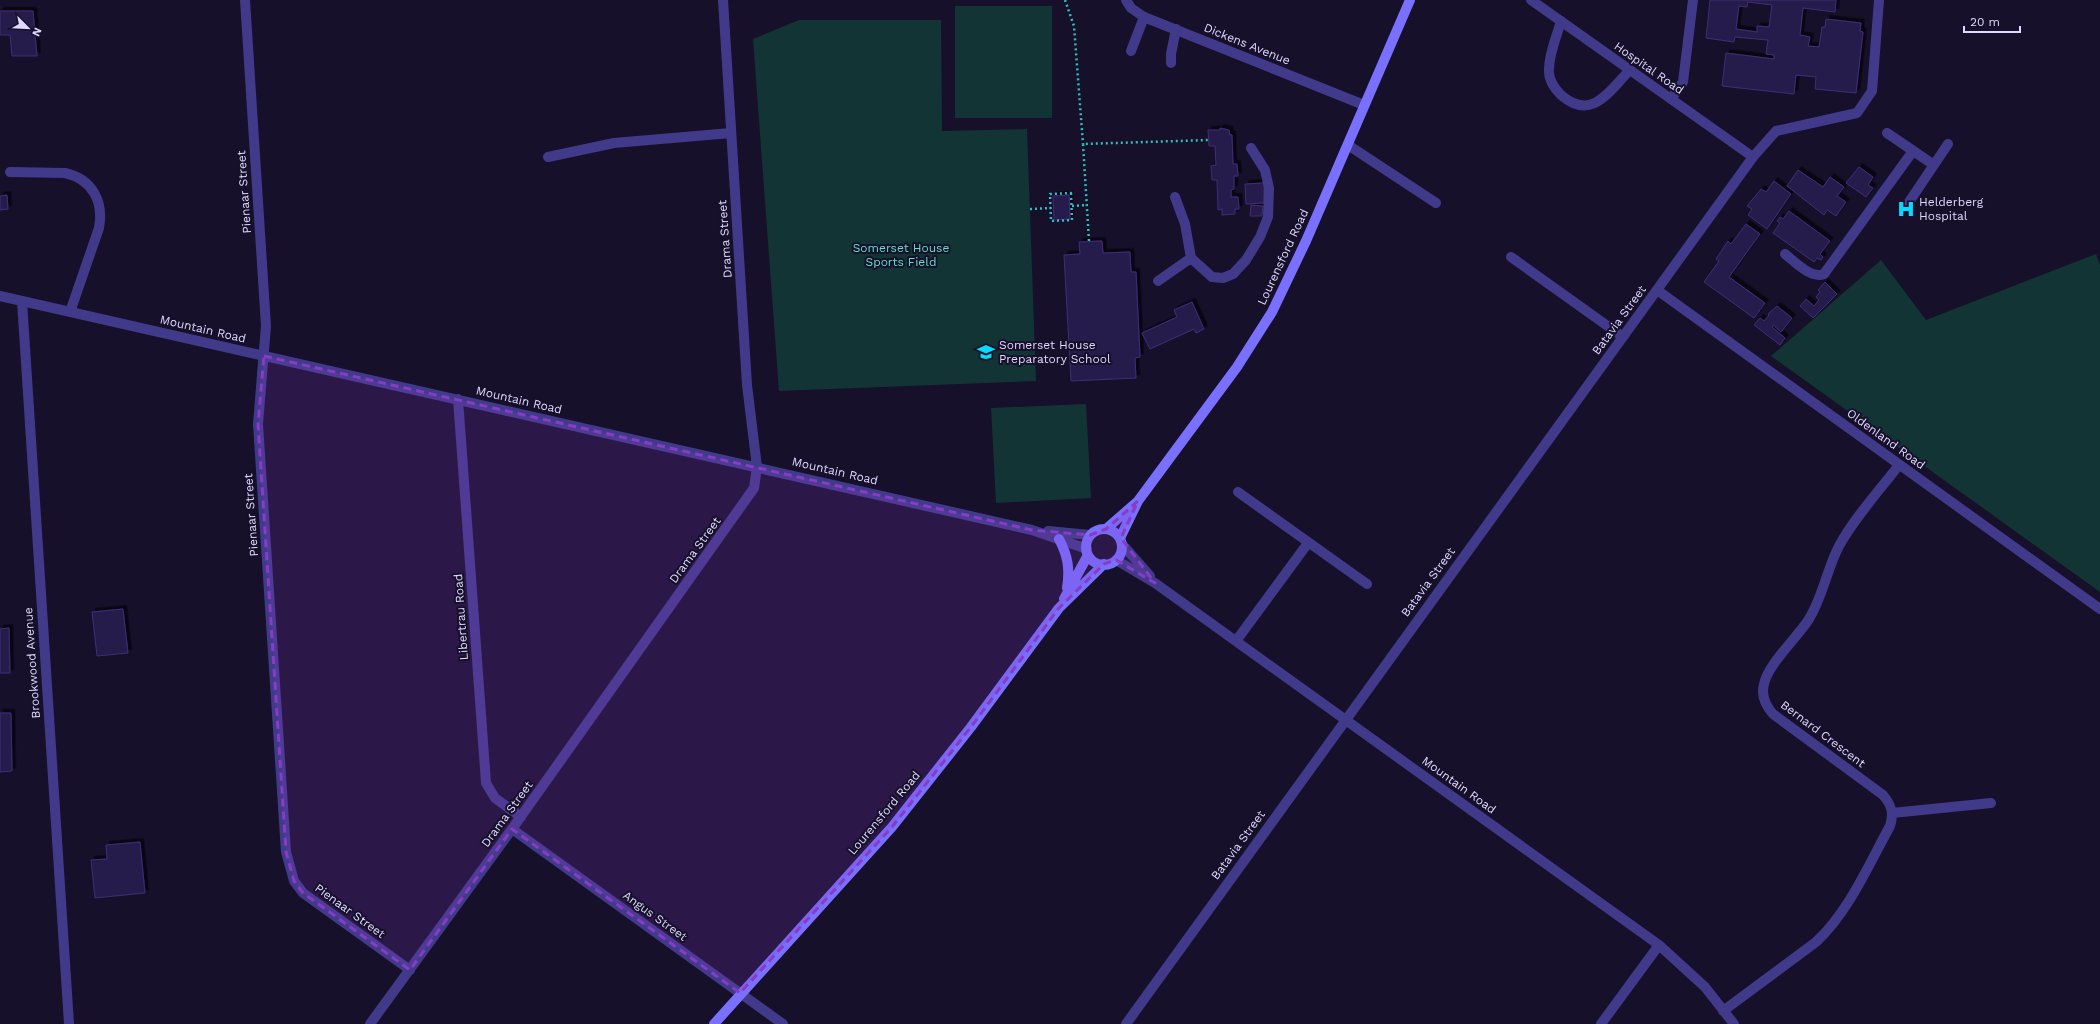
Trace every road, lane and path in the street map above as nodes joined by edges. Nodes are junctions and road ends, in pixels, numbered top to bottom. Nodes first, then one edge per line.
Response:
1 (245, 0) edge
2 (723, 0) edge
3 (1065, 0) edge
4 (1126, 0) edge
5 (1410, 0) edge
6 (1531, 0) edge
7 (1693, 0) edge
8 (1879, 0) edge
9 (1144, 17) junction
10 (1561, 21) junction
11 (1176, 30) junction
12 (1131, 51) dead end
13 (1171, 64) dead end
14 (1630, 70) junction
15 (1671, 99) junction
16 (1364, 105) junction
17 (731, 133) junction
18 (1887, 133) dead end
19 (1209, 140) dead end
20 (1083, 144) junction
21 (1948, 144) dead end
22 (1348, 145) junction
23 (1251, 148) dead end
24 (1914, 151) junction
25 (1753, 157) junction
26 (548, 158) dead end
27 (1934, 165) junction
28 (10, 172) dead end
29 (1175, 197) dead end
30 (1909, 202) dead end
31 (1436, 203) dead end
32 (1072, 206) junction
33 (1087, 206) junction
34 (1051, 208) junction
35 (1030, 209) dead end
36 (1089, 241) dead end
37 (1785, 254) dead end
38 (1511, 257) dead end
39 (1191, 258) junction
40 (1158, 281) dead end
41 (1657, 290) junction
42 (0, 296) edge
43 (22, 301) junction
44 (70, 312) junction
45 (1623, 336) junction
46 (264, 356) junction
47 (458, 399) junction
48 (1899, 465) junction
49 (757, 467) junction
50 (1238, 492) dead end
51 (1138, 501) junction
52 (1106, 529) junction
53 (1032, 530) junction
54 (1090, 535) junction
55 (1059, 539) junction
56 (1121, 541) junction
57 (1308, 543) junction
58 (1088, 552) junction
59 (1116, 560) junction
60 (1104, 564) junction
61 (1155, 583) junction
62 (1367, 584) dead end
63 (1065, 596) junction
64 (1059, 608) junction
65 (2100, 610) edge
66 (1236, 641) junction
67 (1345, 719) junction
68 (1991, 804) dead end
69 (1892, 813) junction
70 (521, 817) junction
71 (512, 829) junction
72 (1659, 945) junction
73 (410, 970) junction
74 (740, 993) junction
75 (1723, 1011) junction
76 (68, 1024) edge
77 (370, 1024) edge
78 (714, 1024) edge
79 (783, 1024) edge
80 (1126, 1024) edge
81 (1602, 1024) edge
82 (1734, 1024) edge

1 - 46 street, Pienaar Street
2 - 17 street, Drama Street
3 - 20 path
4 - 9 street, Dickens Avenue
5 - 16 street, Lourensford Road
6 - 10 street, Hospital Road
7 - 15 street
8 - 25 street, Batavia Street
9 - 11 street, Dickens Avenue
9 - 12 street
10 - 14 street, Hospital Road
10 - 14 street
11 - 13 street
11 - 16 street, Dickens Avenue
14 - 15 street, Hospital Road
15 - 25 street, Hospital Road
16 - 22 street, Lourensford Road
17 - 26 street
17 - 49 street, Drama Street
18 - 24 street
19 - 20 path
20 - 33 path
21 - 27 street
22 - 31 street
22 - 51 street, Lourensford Road
23 - 39 street
24 - 27 street
24 - 37 street
25 - 41 street, Batavia Street
27 - 30 street
28 - 44 street
29 - 39 street
32 - 33 path
32 - 34 path
32 - 34 path
33 - 36 path
34 - 35 path
38 - 45 street
39 - 40 street
41 - 45 street, Batavia Street
41 - 48 street, Oldenland Road
42 - 43 street, Mountain Road
43 - 44 street, Mountain Road
43 - 76 street, Brookwood Avenue
44 - 46 street, Mountain Road
45 - 67 street, Batavia Street
46 - 47 street, Mountain Road
46 - 73 street, Pienaar Street
47 - 49 street, Mountain Road
47 - 70 street, Libertrau Road
48 - 65 street, Oldenland Road
48 - 69 street, Bernard Crescent
49 - 53 street, Mountain Road
49 - 70 street, Drama Street
50 - 57 street
51 - 52 street, Lourensford Road
51 - 56 street, Lourensford Road
52 - 54 street
52 - 56 street
53 - 54 street, Mountain Road
53 - 55 street, Mountain Road
54 - 58 street
55 - 58 street, Mountain Road
55 - 63 street
56 - 59 street
56 - 61 street, Mountain Road
57 - 62 street
57 - 66 street
58 - 60 street
58 - 63 street, Lourensford Road
59 - 60 street
59 - 61 street, Mountain Road
60 - 64 street, Lourensford Road
61 - 66 street, Mountain Road
63 - 64 street, Lourensford Road
64 - 74 street, Lourensford Road
66 - 67 street, Mountain Road
67 - 72 street, Mountain Road
67 - 80 street, Batavia Street
68 - 69 street
69 - 75 street
70 - 71 street, Drama Street
71 - 73 street, Drama Street
71 - 74 street, Angus Street
72 - 75 street, Mountain Road
72 - 81 street
73 - 77 street, Drama Street
74 - 78 street, Lourensford Road
74 - 79 street, Angus Street
75 - 82 street, Mountain Road

